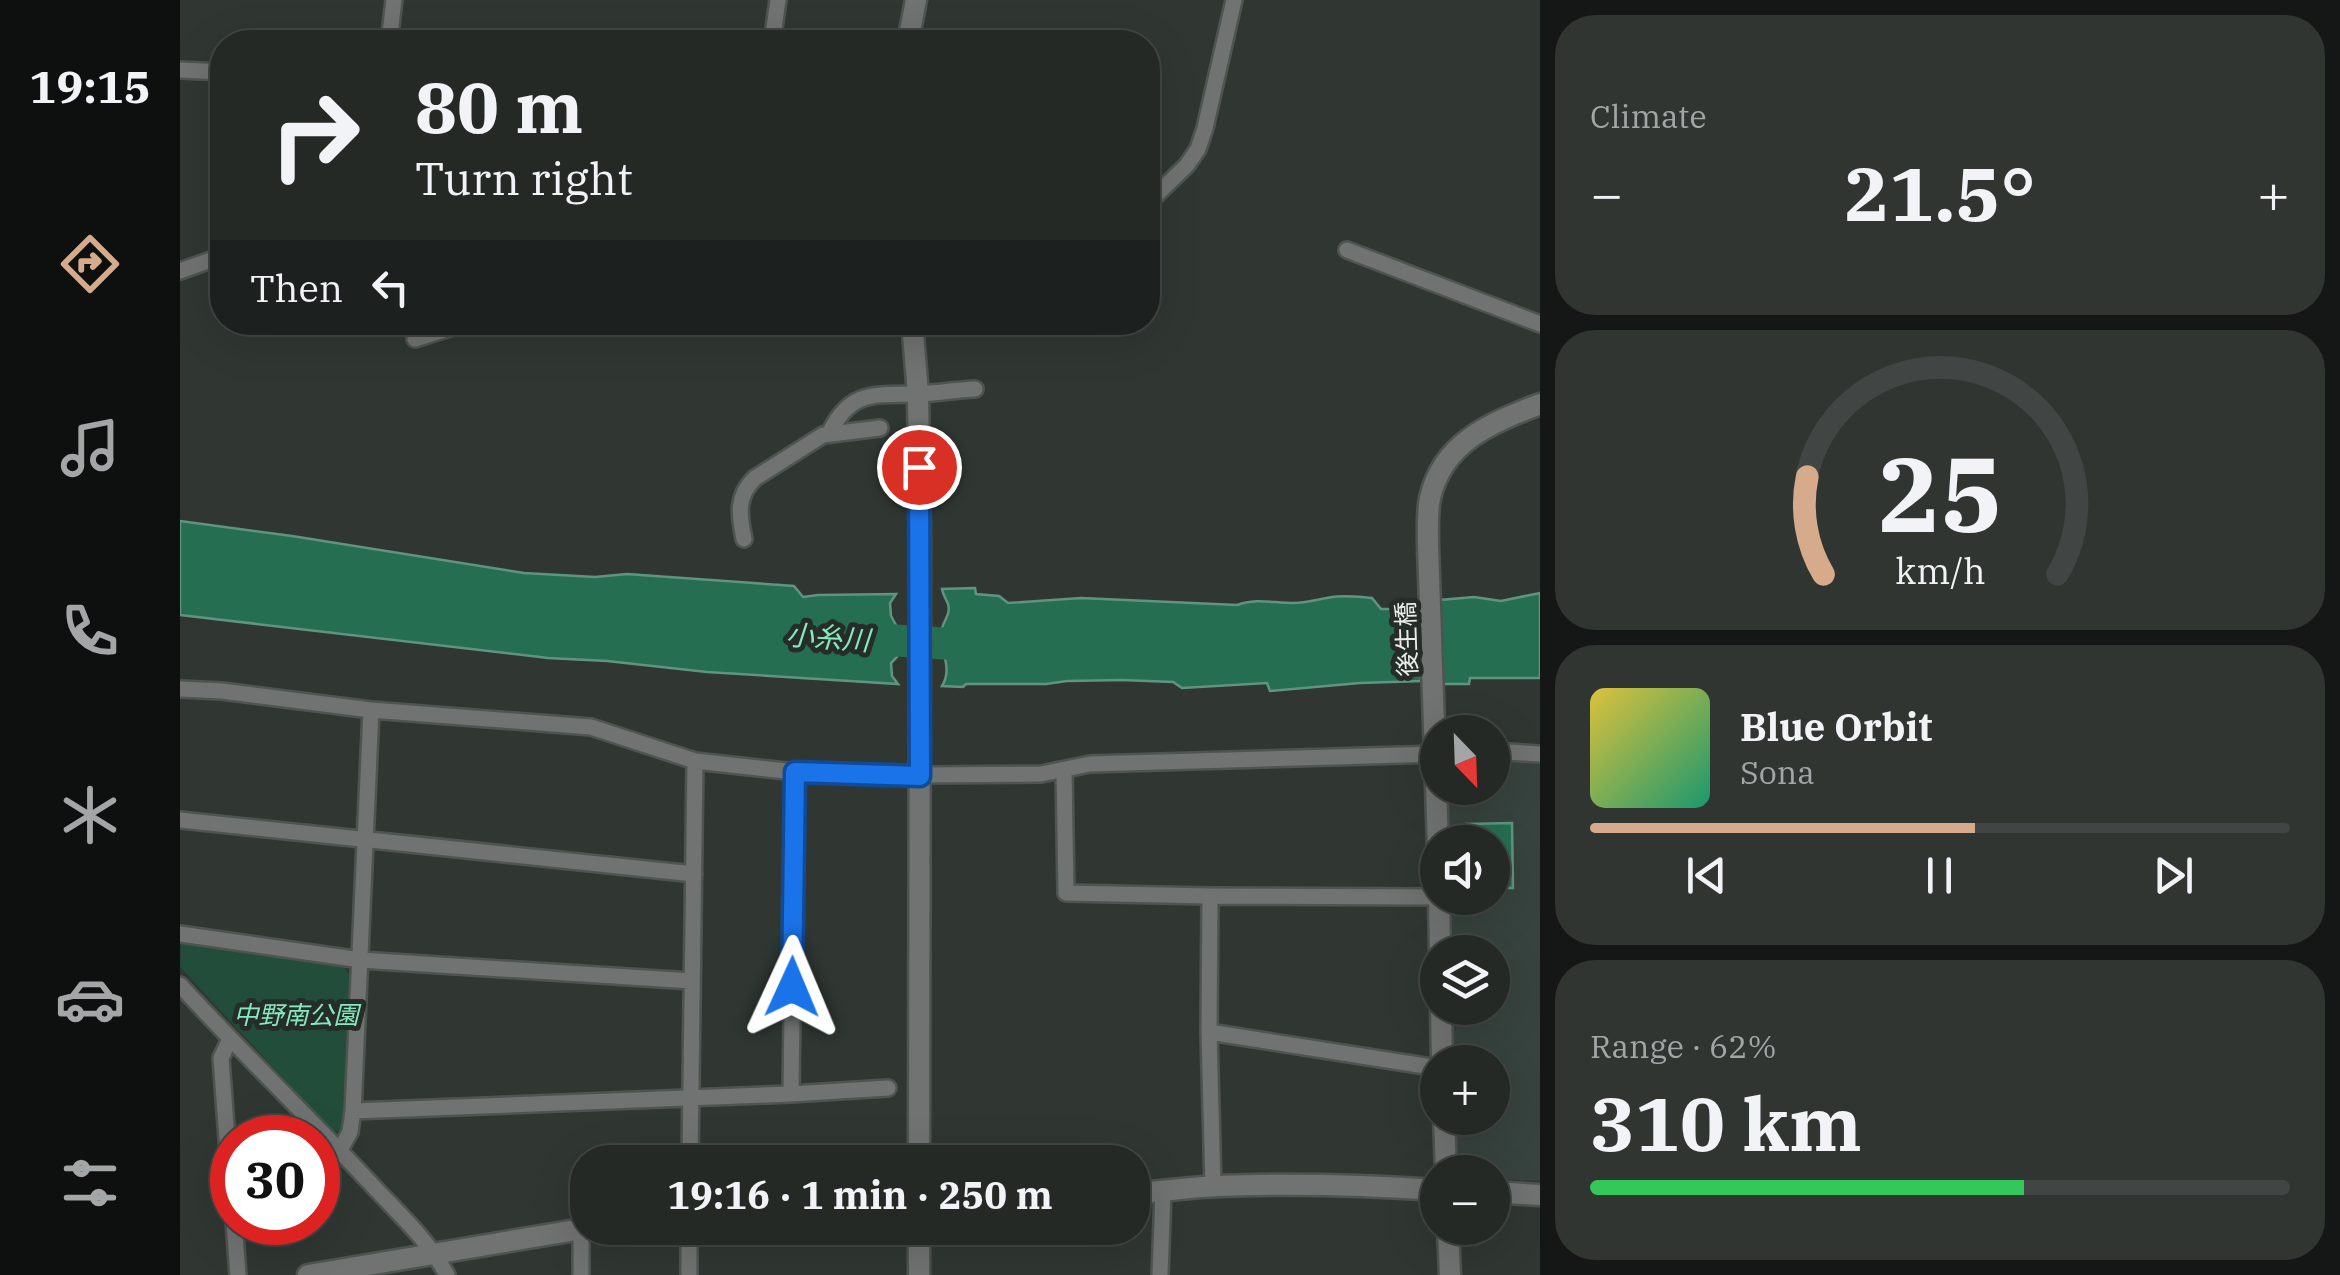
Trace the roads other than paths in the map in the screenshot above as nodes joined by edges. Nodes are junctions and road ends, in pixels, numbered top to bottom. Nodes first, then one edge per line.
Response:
1 (394, 0) edge
2 (778, 0) edge
3 (916, 0) edge
4 (1234, 0) edge
5 (390, 30) edge
6 (774, 30) edge
7 (910, 30) edge
8 (180, 70) edge
9 (210, 71) edge
10 (1160, 191) edge
11 (1347, 250) dead end
12 (210, 260) edge
13 (180, 271) edge
14 (1540, 324) edge
15 (426, 335) edge
16 (913, 335) edge
17 (416, 338) dead end
18 (975, 389) dead end
19 (918, 394) junction
20 (1540, 404) edge
21 (880, 428) dead end
22 (829, 434) junction
23 (744, 540) dead end
24 (180, 689) edge
25 (371, 710) junction
26 (1433, 715) edge
27 (1510, 753) edge
28 (1420, 754) edge
29 (1540, 754) edge
30 (696, 761) junction
31 (1064, 770) junction
32 (795, 772) junction
33 (920, 776) junction
34 (180, 820) edge
35 (364, 840) junction
36 (694, 874) junction
37 (1210, 896) junction
38 (1420, 897) edge
39 (180, 934) edge
40 (360, 960) junction
41 (692, 981) junction
42 (180, 985) edge
43 (1210, 1032) junction
44 (230, 1040) junction
45 (1420, 1062) edge
46 (888, 1088) dead end
47 (790, 1094) junction
48 (690, 1098) junction
49 (352, 1111) junction
50 (225, 1115) edge
51 (305, 1115) edge
52 (690, 1145) edge
53 (919, 1145) edge
54 (340, 1150) joint
55 (1214, 1186) junction
56 (1420, 1189) edge
57 (1150, 1192) edge
58 (1163, 1192) junction
59 (1510, 1193) edge
60 (1540, 1194) edge
61 (570, 1231) edge
62 (236, 1245) edge
63 (584, 1245) edge
64 (689, 1245) edge
65 (920, 1245) edge
66 (1449, 1245) edge
67 (436, 1254) junction
68 (238, 1275) edge
69 (308, 1275) edge
70 (447, 1275) edge
71 (581, 1275) edge
72 (688, 1275) edge
73 (919, 1275) edge
74 (1160, 1275) edge
75 (1450, 1275) edge

1 - 5 street
2 - 6 street
3 - 7 street
4 - 10 street
8 - 9 street
11 - 14 street
12 - 13 street
15 - 17 street
16 - 19 street
18 - 19 street
19 - 22 street
19 - 33 street
20 - 26 street, 後生橋
21 - 22 street
22 - 23 street
24 - 25 street
25 - 30 street
25 - 35 street
27 - 29 street
28 - 31 street
30 - 32 street
30 - 36 street
31 - 33 street
31 - 37 street
32 - 33 street
32 - 47 street
33 - 53 street
34 - 35 street
35 - 36 street
35 - 40 street
36 - 41 street
37 - 38 street
37 - 43 street
39 - 40 street
40 - 41 street
40 - 49 street
41 - 48 street
42 - 44 street
43 - 45 street
43 - 55 street
44 - 50 street
44 - 51 street
46 - 47 street
47 - 48 street
48 - 49 street
48 - 52 street
49 - 54 street
54 - 67 street
55 - 56 street
55 - 58 street
57 - 58 street
58 - 74 street
59 - 60 street
61 - 67 street
62 - 68 street
63 - 71 street
64 - 72 street
65 - 73 street
66 - 75 street
67 - 69 street
67 - 70 street

